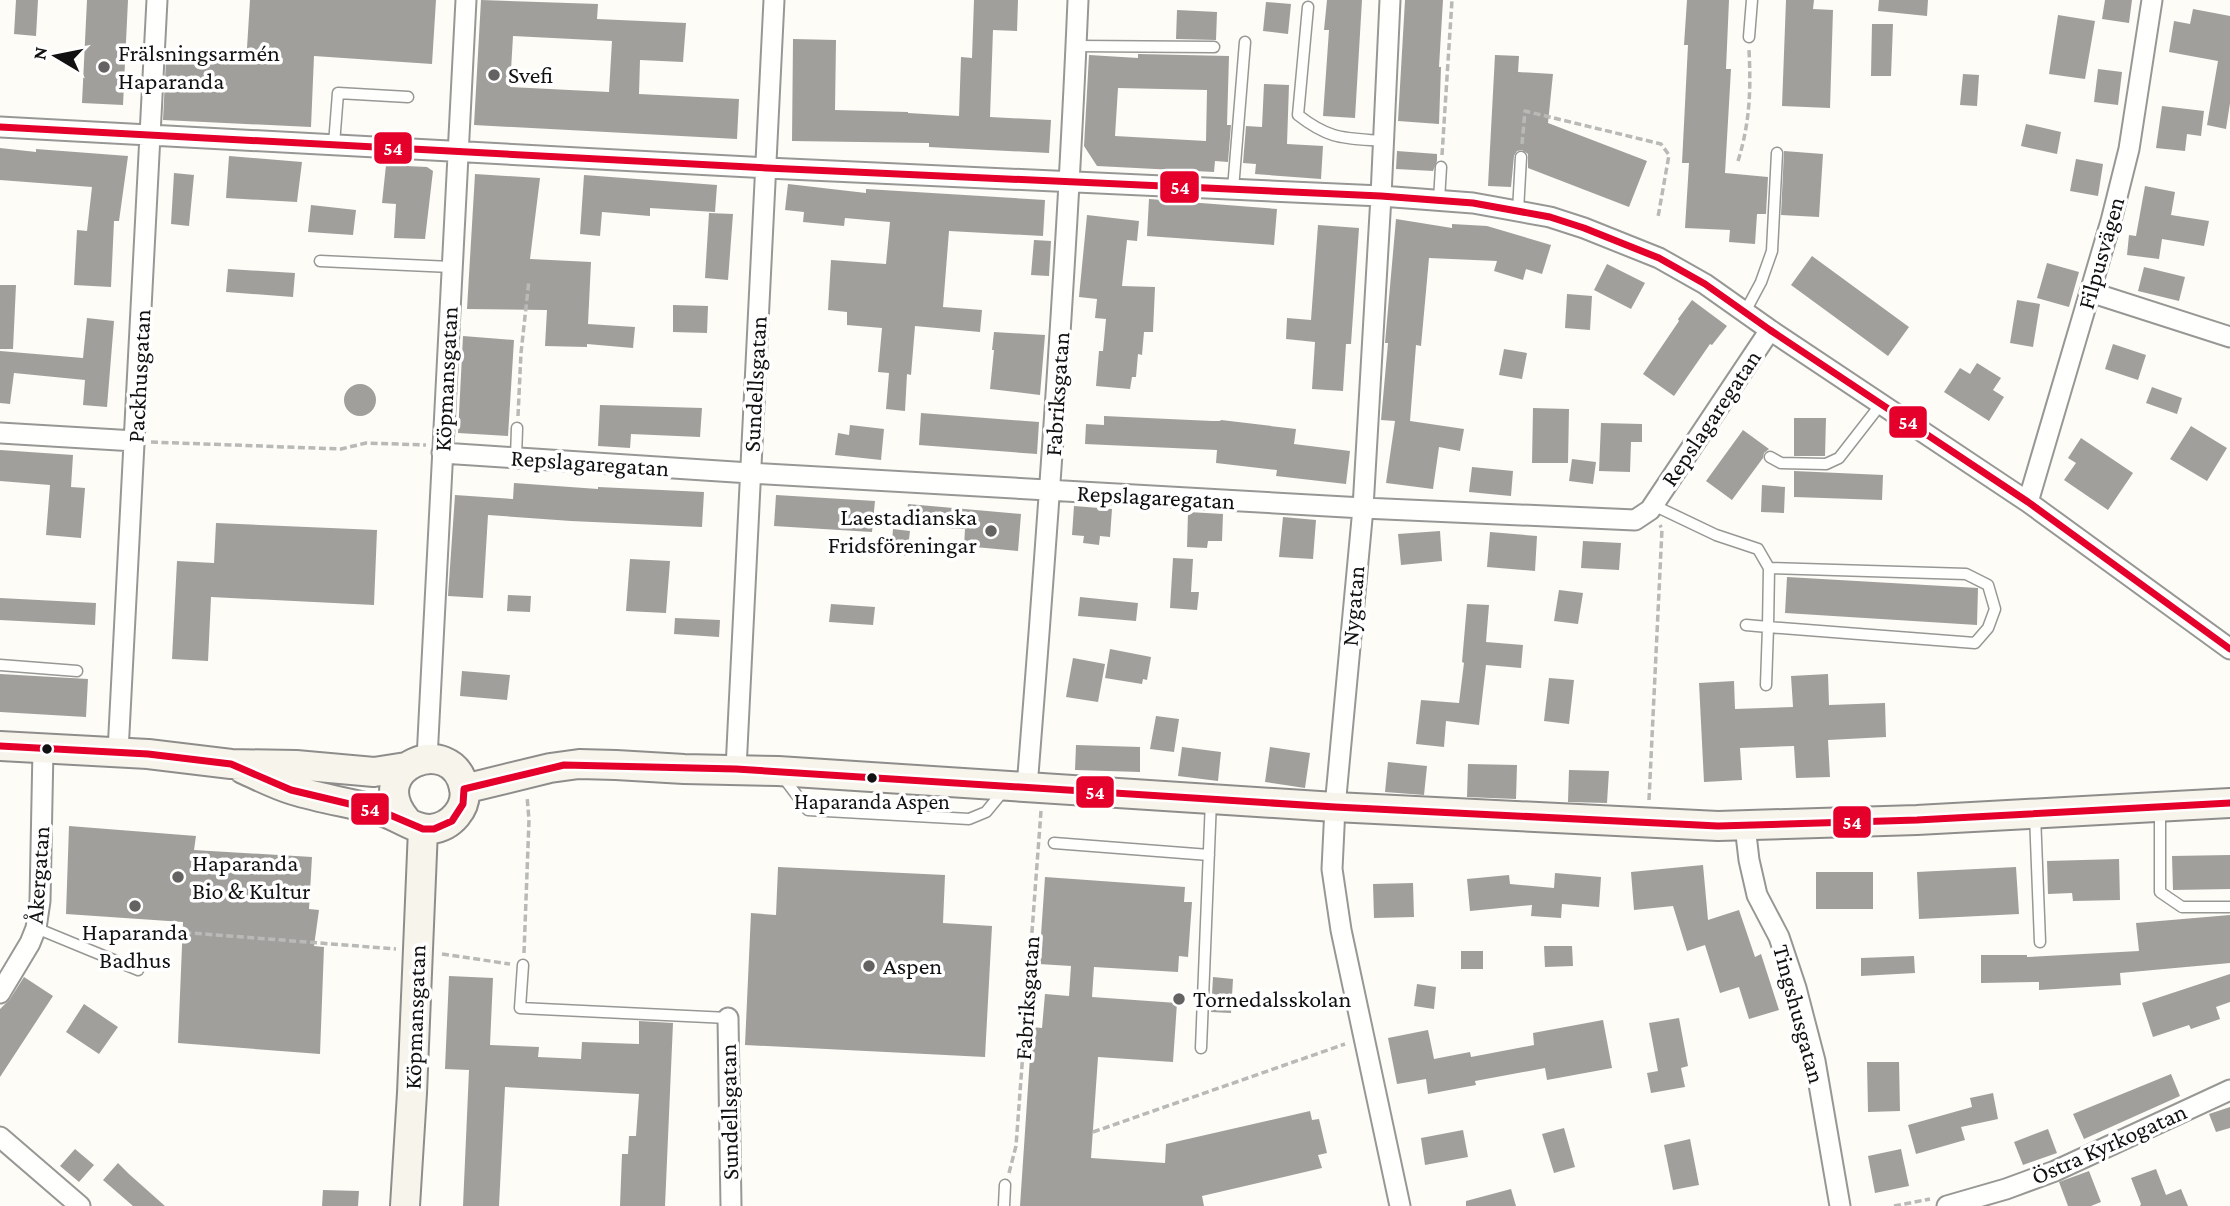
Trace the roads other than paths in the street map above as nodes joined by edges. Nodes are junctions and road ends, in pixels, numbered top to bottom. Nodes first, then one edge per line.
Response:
1 (157, 0) edge
2 (466, 0) edge
3 (774, 0) edge
4 (1078, 0) edge
5 (1390, 0) edge
6 (1752, 0) edge
7 (2152, 0) edge
8 (1308, 8) dead end
9 (1749, 37) road end
10 (1245, 42) dead end
11 (1076, 46) junction
12 (1214, 47) dead end
13 (408, 97) dead end
14 (0, 127) edge
15 (150, 134) junction
16 (1383, 141) junction
17 (334, 144) junction
18 (457, 151) junction
19 (1777, 153) dead end
20 (1521, 157) road end
21 (1441, 167) road end
22 (766, 168) junction
23 (1070, 181) junction
24 (1233, 189) junction
25 (1381, 196) junction
26 (1439, 200) junction
27 (1518, 211) junction
28 (320, 261) dead end
29 (452, 267) junction
30 (2090, 292) junction
31 (1745, 312) junction
32 (1770, 330) junction
33 (2230, 337) edge
34 (1881, 404) junction
35 (517, 428) road end
36 (0, 433) edge
37 (135, 441) junction
38 (443, 450) junction
39 (1770, 457) dead end
40 (516, 458) junction
41 (750, 473) junction
42 (1051, 491) junction
43 (2028, 502) junction
44 (1651, 507) junction
45 (1363, 508) junction
46 (1769, 568) junction
47 (1746, 625) dead end
48 (1768, 626) junction
49 (2230, 649) edge
50 (0, 665) edge
51 (77, 671) dead end
52 (1766, 685) dead end
53 (0, 746) edge
54 (43, 749) junction
55 (118, 752) junction
56 (417, 763) junction
57 (231, 764) junction
58 (736, 769) junction
59 (778, 771) junction
60 (1025, 787) junction
61 (464, 789) junction
62 (1211, 799) junction
63 (2230, 803) edge
64 (1335, 807) junction
65 (2160, 807) junction
66 (2035, 815) junction
67 (414, 824) junction
68 (1745, 826) junction
69 (1054, 844) dead end
70 (1209, 855) junction
71 (2230, 907) edge
72 (36, 928) junction
73 (2040, 943) dead end
74 (523, 965) road end
75 (138, 970) dead end
76 (0, 993) edge
77 (728, 1018) joint
78 (1201, 1048) dead end
79 (2230, 1090) edge
80 (0, 1137) edge
81 (1005, 1185) road end
82 (80, 1206) edge
83 (405, 1206) edge
84 (731, 1206) edge
85 (1004, 1206) edge
86 (1400, 1206) edge
87 (1840, 1206) edge
88 (1947, 1206) edge

1 - 15 street, Packhusgatan
2 - 18 street, Köpmansgatan
3 - 22 street, Sundellsgatan
4 - 11 street, Fabriksgatan
5 - 16 street, Nygatan
6 - 9 lane
7 - 30 street, Filpusvägen
8 - 16 lane
10 - 24 lane
11 - 12 lane
11 - 23 street, Fabriksgatan
13 - 17 lane
14 - 15 street
15 - 17 street
15 - 37 street, Packhusgatan
16 - 25 street, Nygatan
17 - 18 street
18 - 22 street
18 - 29 street, Köpmansgatan
19 - 31 lane
20 - 27 lane
21 - 26 lane
22 - 23 street
22 - 41 street, Sundellsgatan
23 - 24 street
23 - 42 street, Fabriksgatan
24 - 25 street
25 - 26 street
25 - 45 street, Nygatan
26 - 27 street
27 - 31 street
28 - 29 lane
29 - 38 street, Köpmansgatan
30 - 33 street
30 - 43 street, Filpusvägen
31 - 32 street
32 - 34 street
32 - 44 street, Repslagaregatan
34 - 39 lane
34 - 43 street
35 - 40 lane
36 - 37 street
37 - 55 street, Packhusgatan
38 - 40 street, Repslagaregatan
38 - 56 street, Köpmansgatan
40 - 41 street, Repslagaregatan
41 - 42 street, Repslagaregatan
41 - 58 street, Sundellsgatan
42 - 45 street, Repslagaregatan
42 - 60 street, Fabriksgatan
43 - 49 street
44 - 45 street, Repslagaregatan
44 - 46 lane
45 - 64 street, Nygatan
46 - 48 lane
46 - 48 lane
47 - 48 lane
48 - 52 lane
50 - 51 lane
53 - 54 street
54 - 55 street
54 - 72 street, Åkergatan
55 - 57 street
56 - 57 street
56 - 61 street
56 - 67 street
57 - 67 street
58 - 59 street
58 - 61 street
59 - 60 street
59 - 60 lane
60 - 62 street
61 - 67 street
62 - 64 street
62 - 70 lane
63 - 65 street
64 - 68 street
64 - 86 street, Nygatan
65 - 66 street
65 - 71 lane
66 - 68 street
66 - 73 lane
67 - 83 street, Köpmansgatan
68 - 87 street, Tingshusgatan
69 - 70 lane
70 - 78 lane
72 - 75 lane
72 - 76 street, Åkergatan
74 - 77 lane
77 - 84 street, Sundellsgatan
79 - 88 street, Östra Kyrkogatan
80 - 82 street
81 - 85 lane

